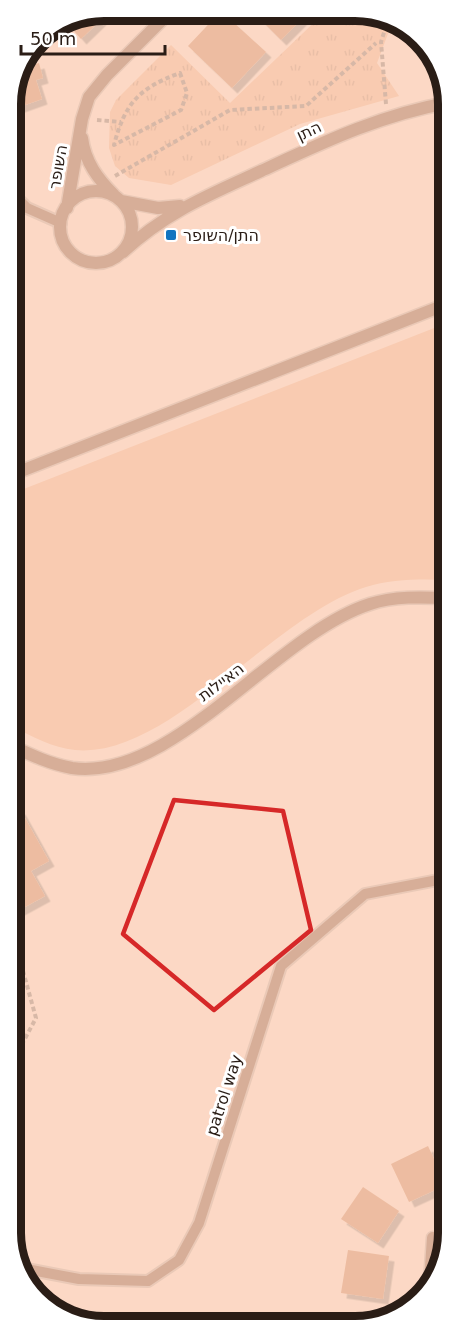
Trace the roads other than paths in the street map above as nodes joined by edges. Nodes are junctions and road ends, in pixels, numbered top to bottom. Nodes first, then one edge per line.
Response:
1 (161, 21) edge
2 (438, 105) edge
3 (81, 125) junction
4 (118, 200) junction
5 (21, 202) edge
6 (190, 204) junction
7 (67, 208) junction
8 (61, 223) junction
9 (123, 252) junction
10 (438, 308) edge
11 (21, 471) edge
12 (438, 598) edge
13 (21, 750) edge
14 (438, 880) edge
15 (433, 1238) dead end
16 (432, 1264) edge
17 (30, 1270) edge

1 - 3 street, השופר
2 - 6 street, התן
3 - 4 street, השופר
3 - 7 street, השופר
4 - 6 street, התן
4 - 7 street
4 - 9 street
5 - 8 lane
6 - 9 street, התן
7 - 8 street
8 - 9 street
10 - 11 street
12 - 13 street, האיילות
14 - 17 lane, patrol way
15 - 16 street

